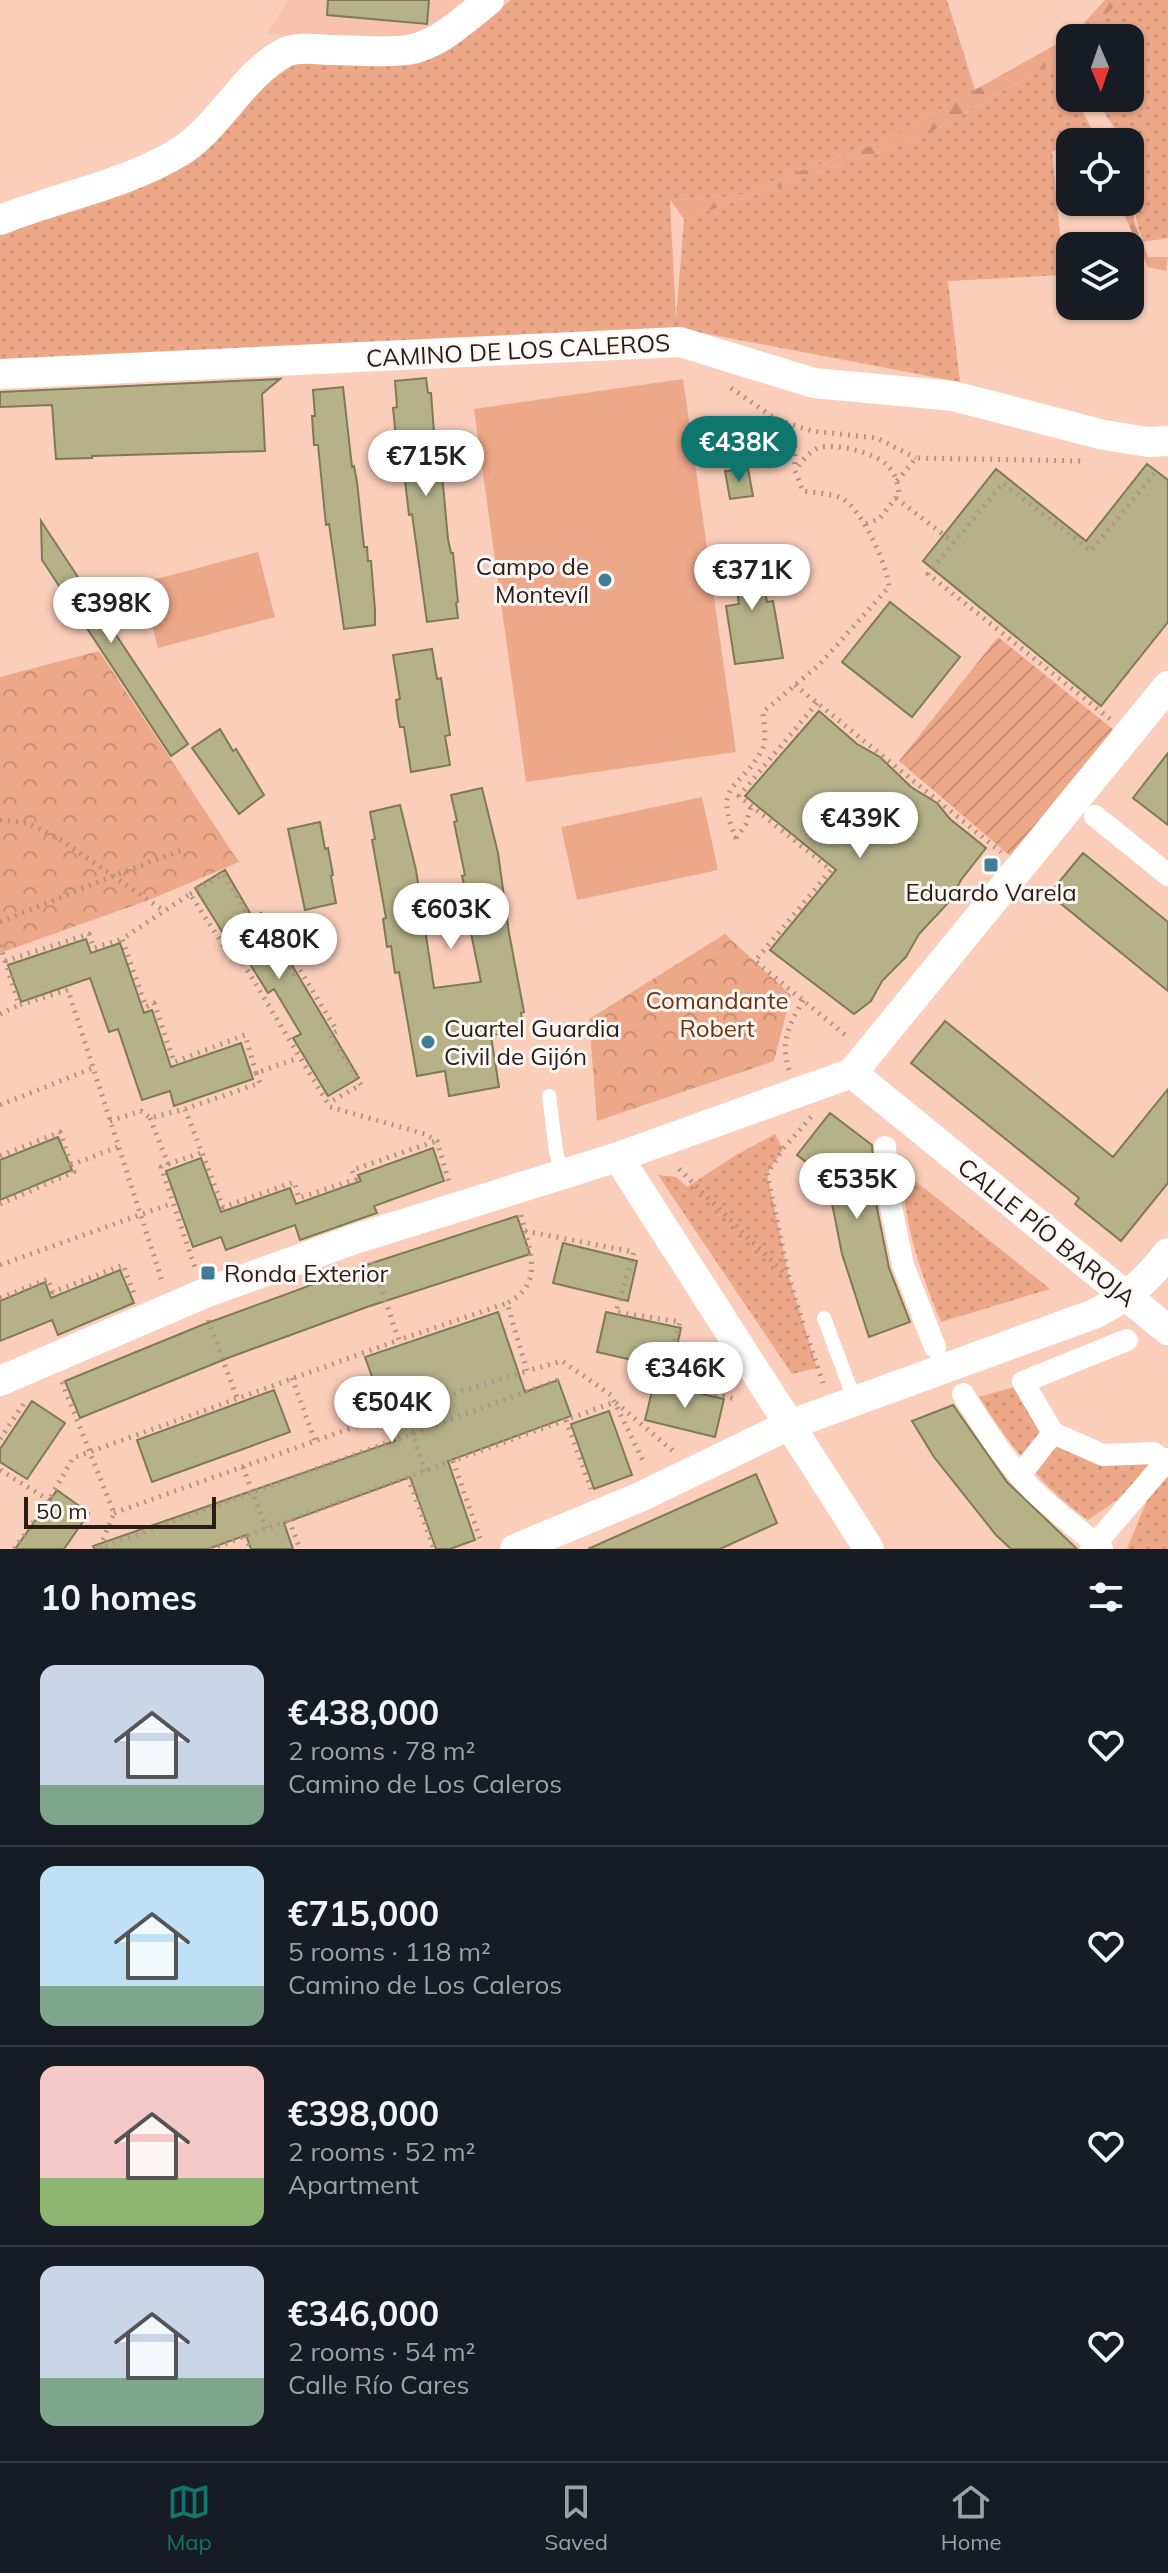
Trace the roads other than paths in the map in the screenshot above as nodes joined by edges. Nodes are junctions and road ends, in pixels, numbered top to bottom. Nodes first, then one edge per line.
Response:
1 (489, 0) edge
2 (0, 220) edge
3 (0, 374) edge
4 (1159, 451) edge
5 (1168, 686) edge
6 (1095, 816) dead end
7 (1168, 875) edge
8 (852, 1073) junction
9 (549, 1096) dead end
10 (885, 1147) dead end
11 (618, 1157) junction
12 (562, 1174) junction
13 (1168, 1253) edge
14 (1127, 1297) junction
15 (824, 1318) dead end
16 (1168, 1330) edge
17 (1127, 1340) dead end
18 (935, 1347) dead end
19 (0, 1381) edge
20 (963, 1394) dead end
21 (855, 1401) junction
22 (789, 1425) junction
23 (1053, 1433) junction
24 (1167, 1462) edge
25 (1020, 1475) junction
26 (1096, 1547) edge
27 (515, 1549) edge
28 (869, 1549) edge

1 - 2 street
3 - 4 street, CAMINO DE LOS CALEROS
5 - 8 street
6 - 7 street
8 - 11 street
8 - 14 street, CALLE PÍO BAROJA
9 - 12 lane
10 - 18 street
11 - 12 street
11 - 22 street
12 - 19 street
13 - 14 street
14 - 16 street, CALLE PÍO BAROJA
14 - 21 street
15 - 21 lane
17 - 23 street
20 - 25 street
21 - 22 street
22 - 27 street
22 - 28 street
23 - 24 street
23 - 25 street
24 - 26 street
25 - 26 street

